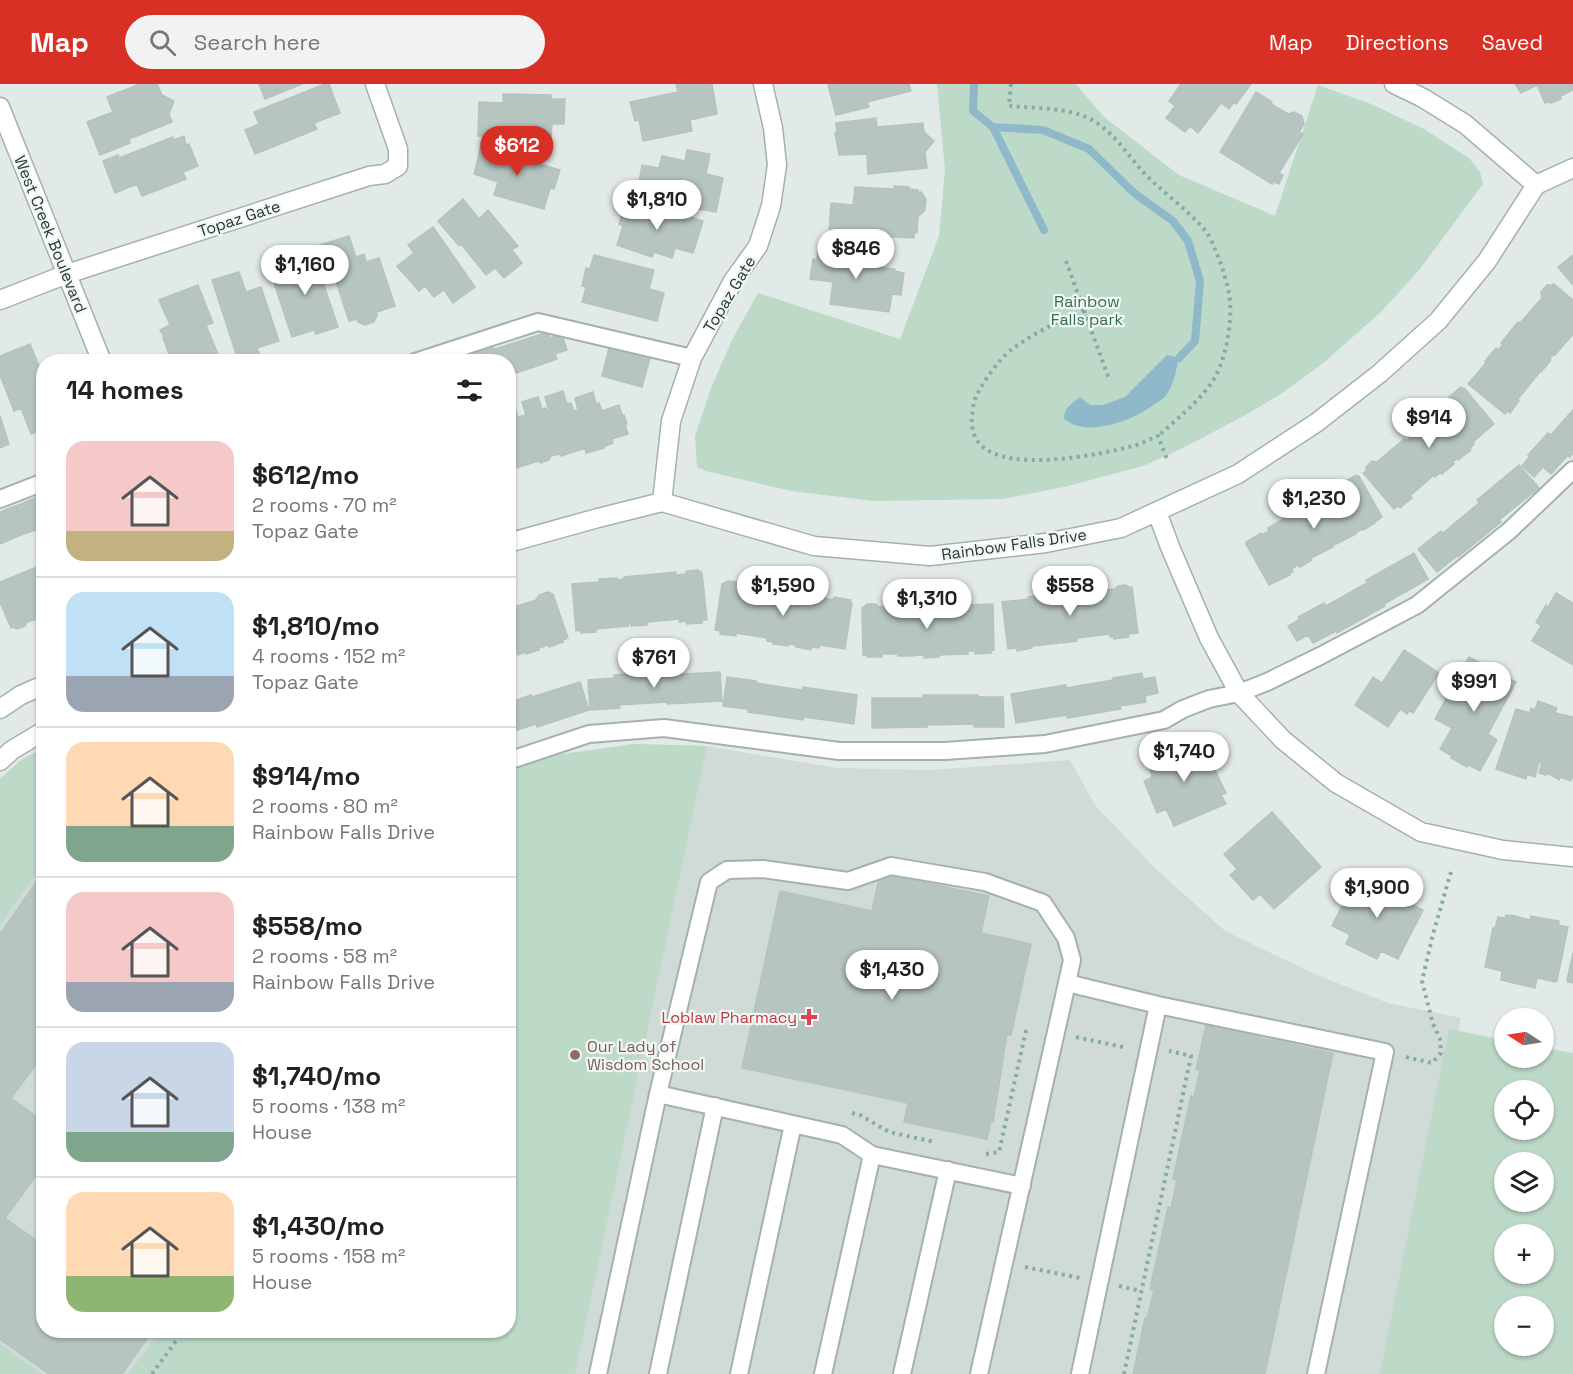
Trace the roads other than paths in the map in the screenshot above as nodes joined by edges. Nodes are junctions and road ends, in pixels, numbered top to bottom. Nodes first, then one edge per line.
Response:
1 (375, 84) edge
2 (763, 84) edge
3 (1394, 84) edge
4 (0, 106) edge
5 (1573, 168) edge
6 (1536, 185) junction
7 (67, 274) junction
8 (0, 300) edge
9 (99, 354) edge
10 (440, 354) edge
11 (692, 358) junction
12 (1573, 470) edge
13 (36, 485) edge
14 (0, 499) edge
15 (662, 502) junction
16 (1157, 512) junction
17 (516, 541) edge
18 (36, 688) edge
19 (1239, 693) junction
20 (0, 710) edge
21 (36, 736) edge
22 (516, 757) edge
23 (0, 761) edge
24 (1573, 857) edge
25 (1067, 983) junction
26 (1158, 1005) junction
27 (658, 1094) junction
28 (715, 1106) junction
29 (793, 1124) junction
30 (872, 1155) junction
31 (948, 1170) junction
32 (1022, 1186) junction
33 (598, 1374) edge
34 (658, 1374) edge
35 (739, 1374) edge
36 (823, 1374) edge
37 (902, 1374) edge
38 (979, 1374) edge
39 (1080, 1374) edge
40 (1316, 1374) edge

1 - 7 street, Topaz Gate
2 - 11 street, Topaz Gate
3 - 6 street
4 - 7 street, West Creek Boulevard
5 - 6 street
6 - 16 street, Rainbow Falls Drive
7 - 8 street
7 - 9 street, West Creek Boulevard
10 - 11 lane
11 - 15 street, Topaz Gate
12 - 19 lane
13 - 14 lane
15 - 16 street, Rainbow Falls Drive
15 - 17 street
16 - 19 street
18 - 20 street
19 - 22 lane
19 - 24 street
21 - 23 street
25 - 26 lane
25 - 27 lane
25 - 32 lane
26 - 39 lane
26 - 40 lane
27 - 28 lane
27 - 33 lane
28 - 29 lane
28 - 34 lane
29 - 30 lane
29 - 35 lane
30 - 31 lane
30 - 36 lane
31 - 32 lane
31 - 37 lane
32 - 38 lane

